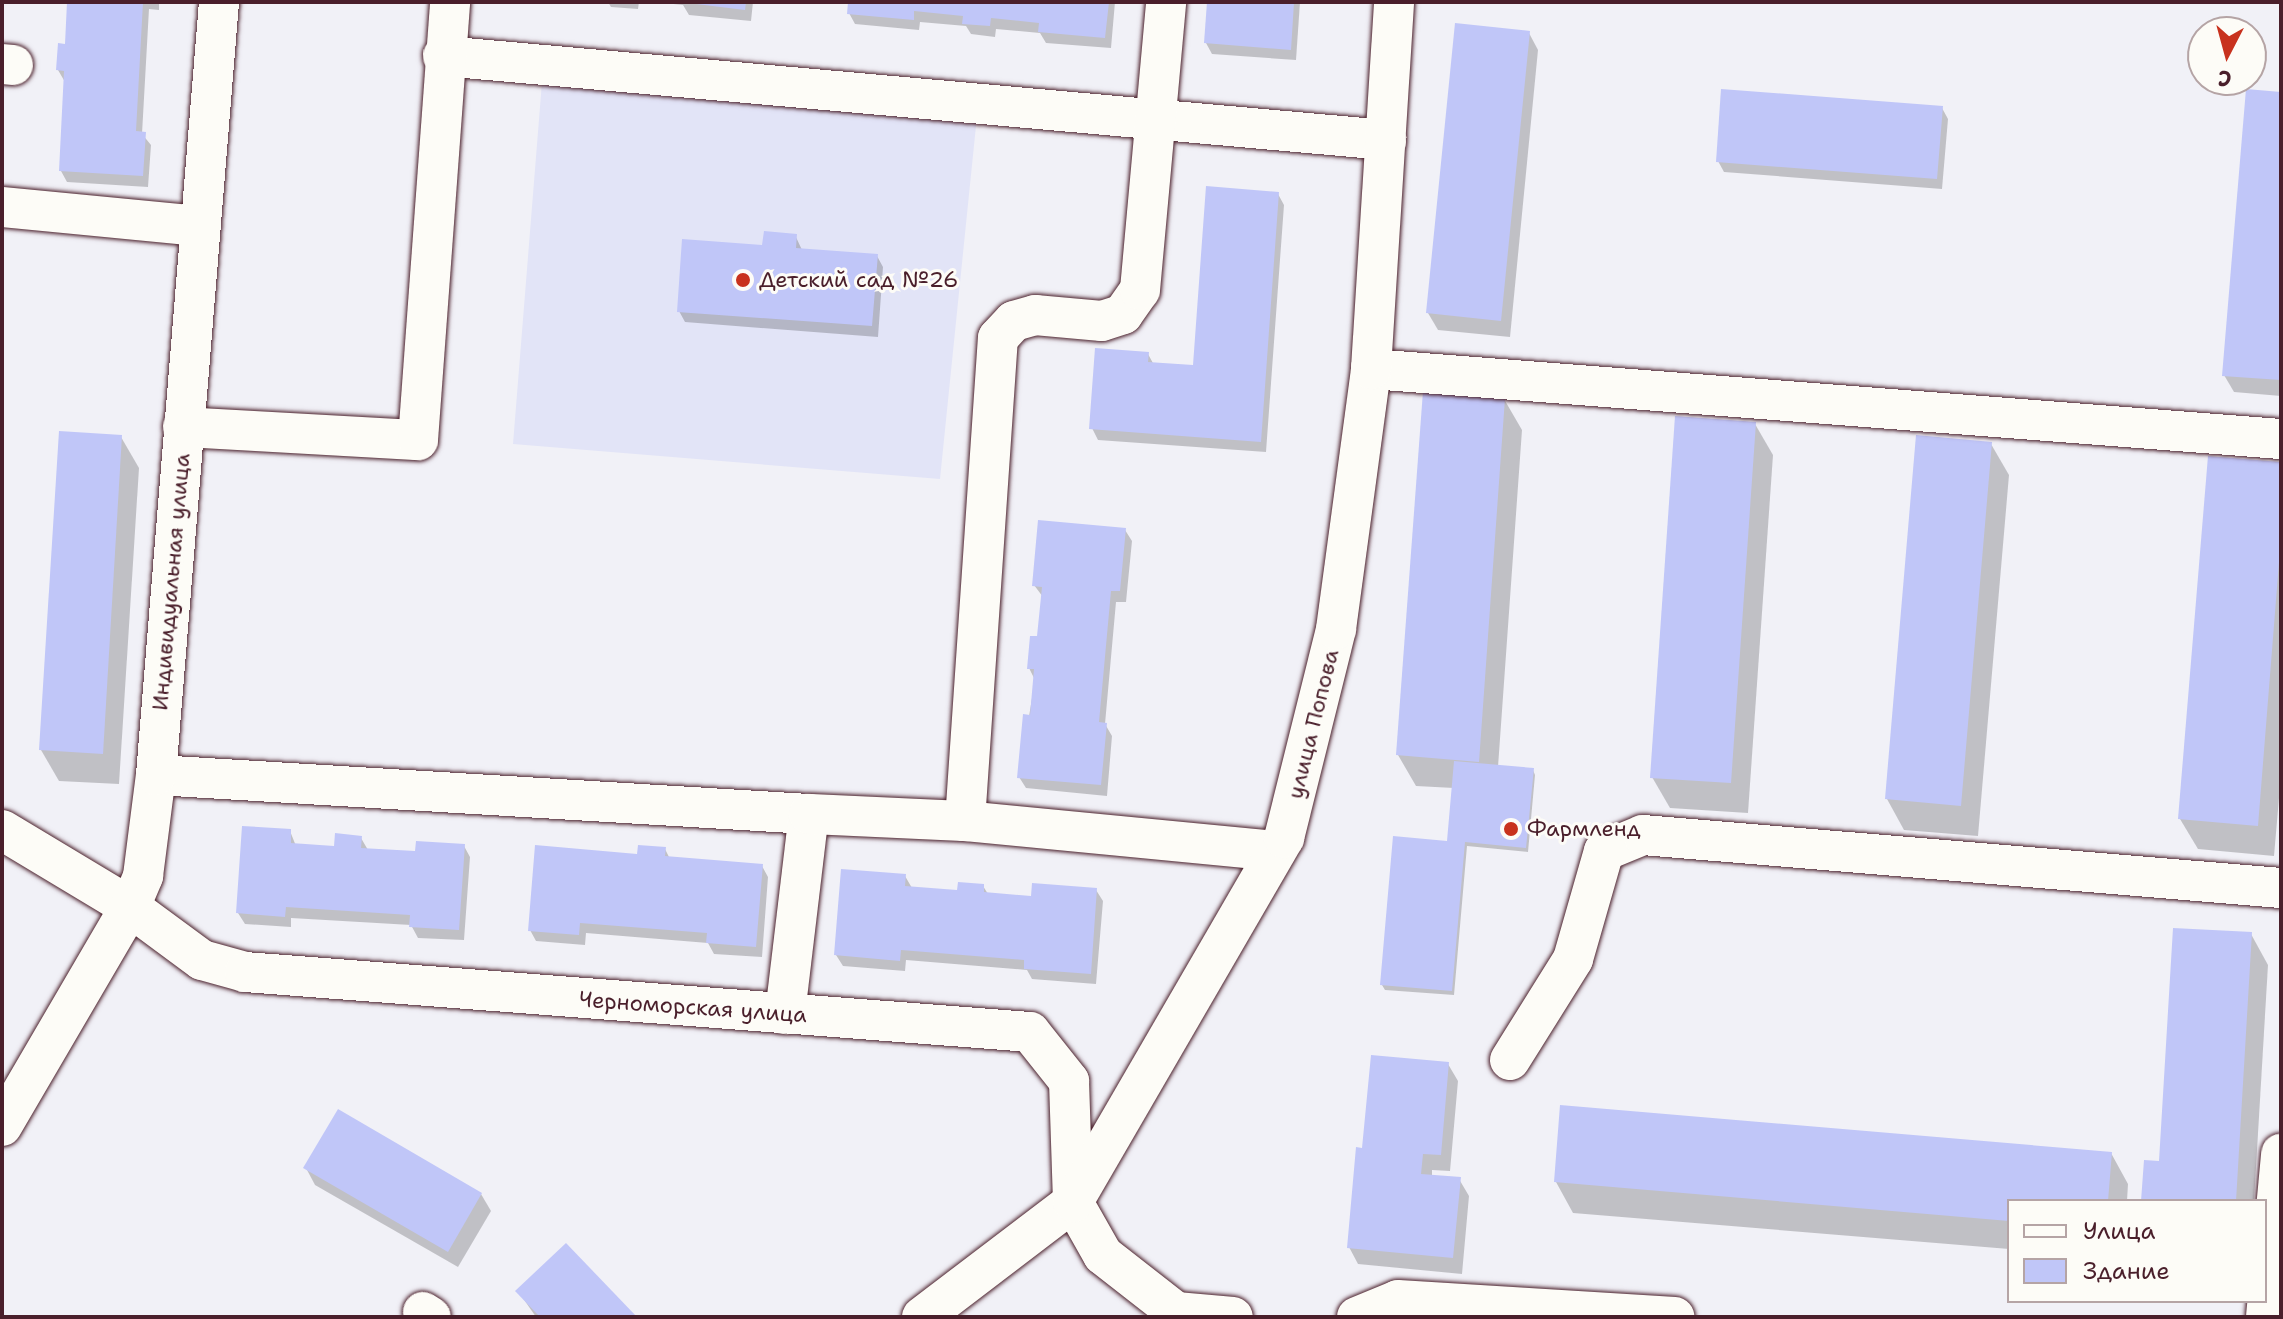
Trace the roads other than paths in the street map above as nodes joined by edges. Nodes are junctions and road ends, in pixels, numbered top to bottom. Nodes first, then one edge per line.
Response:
1 (219, 2) edge
2 (450, 2) edge
3 (1166, 2) edge
4 (1394, 2) edge
5 (443, 56) junction
6 (1155, 120) junction
7 (1386, 140) junction
8 (2, 207) edge
9 (200, 226) junction
10 (1371, 369) junction
11 (183, 427) junction
12 (2281, 439) edge
13 (156, 775) junction
14 (809, 814) junction
15 (965, 821) junction
16 (2, 830) edge
17 (1276, 851) junction
18 (2281, 888) edge
19 (130, 907) junction
20 (785, 1014) junction
21 (1510, 1060) dead end
22 (2, 1126) edge
23 (2281, 1154) edge
24 (1073, 1202) junction
25 (922, 1317) edge
26 (1233, 1317) edge
27 (1357, 1317) edge
28 (1674, 1317) edge
29 (2266, 1317) edge

1 - 9 street, Индивидуальная улица
2 - 5 street
3 - 6 street
4 - 7 street, улица Попова
5 - 6 street
5 - 11 street
6 - 7 street
6 - 15 street
7 - 10 street, улица Попова
8 - 9 street
9 - 11 street, Индивидуальная улица
10 - 12 street
10 - 17 street, улица Попова
11 - 13 street, Индивидуальная улица
13 - 14 street
13 - 19 street, Индивидуальная улица
14 - 15 street
14 - 20 street
15 - 17 street
16 - 19 street, Черноморская улица
17 - 24 street, улица Попова
18 - 21 street
19 - 20 street, Черноморская улица
19 - 22 street, Индивидуальная улица
20 - 24 street, Черноморская улица
23 - 29 street
24 - 25 street, улица Попова
24 - 26 street, Черноморская улица
27 - 28 street

